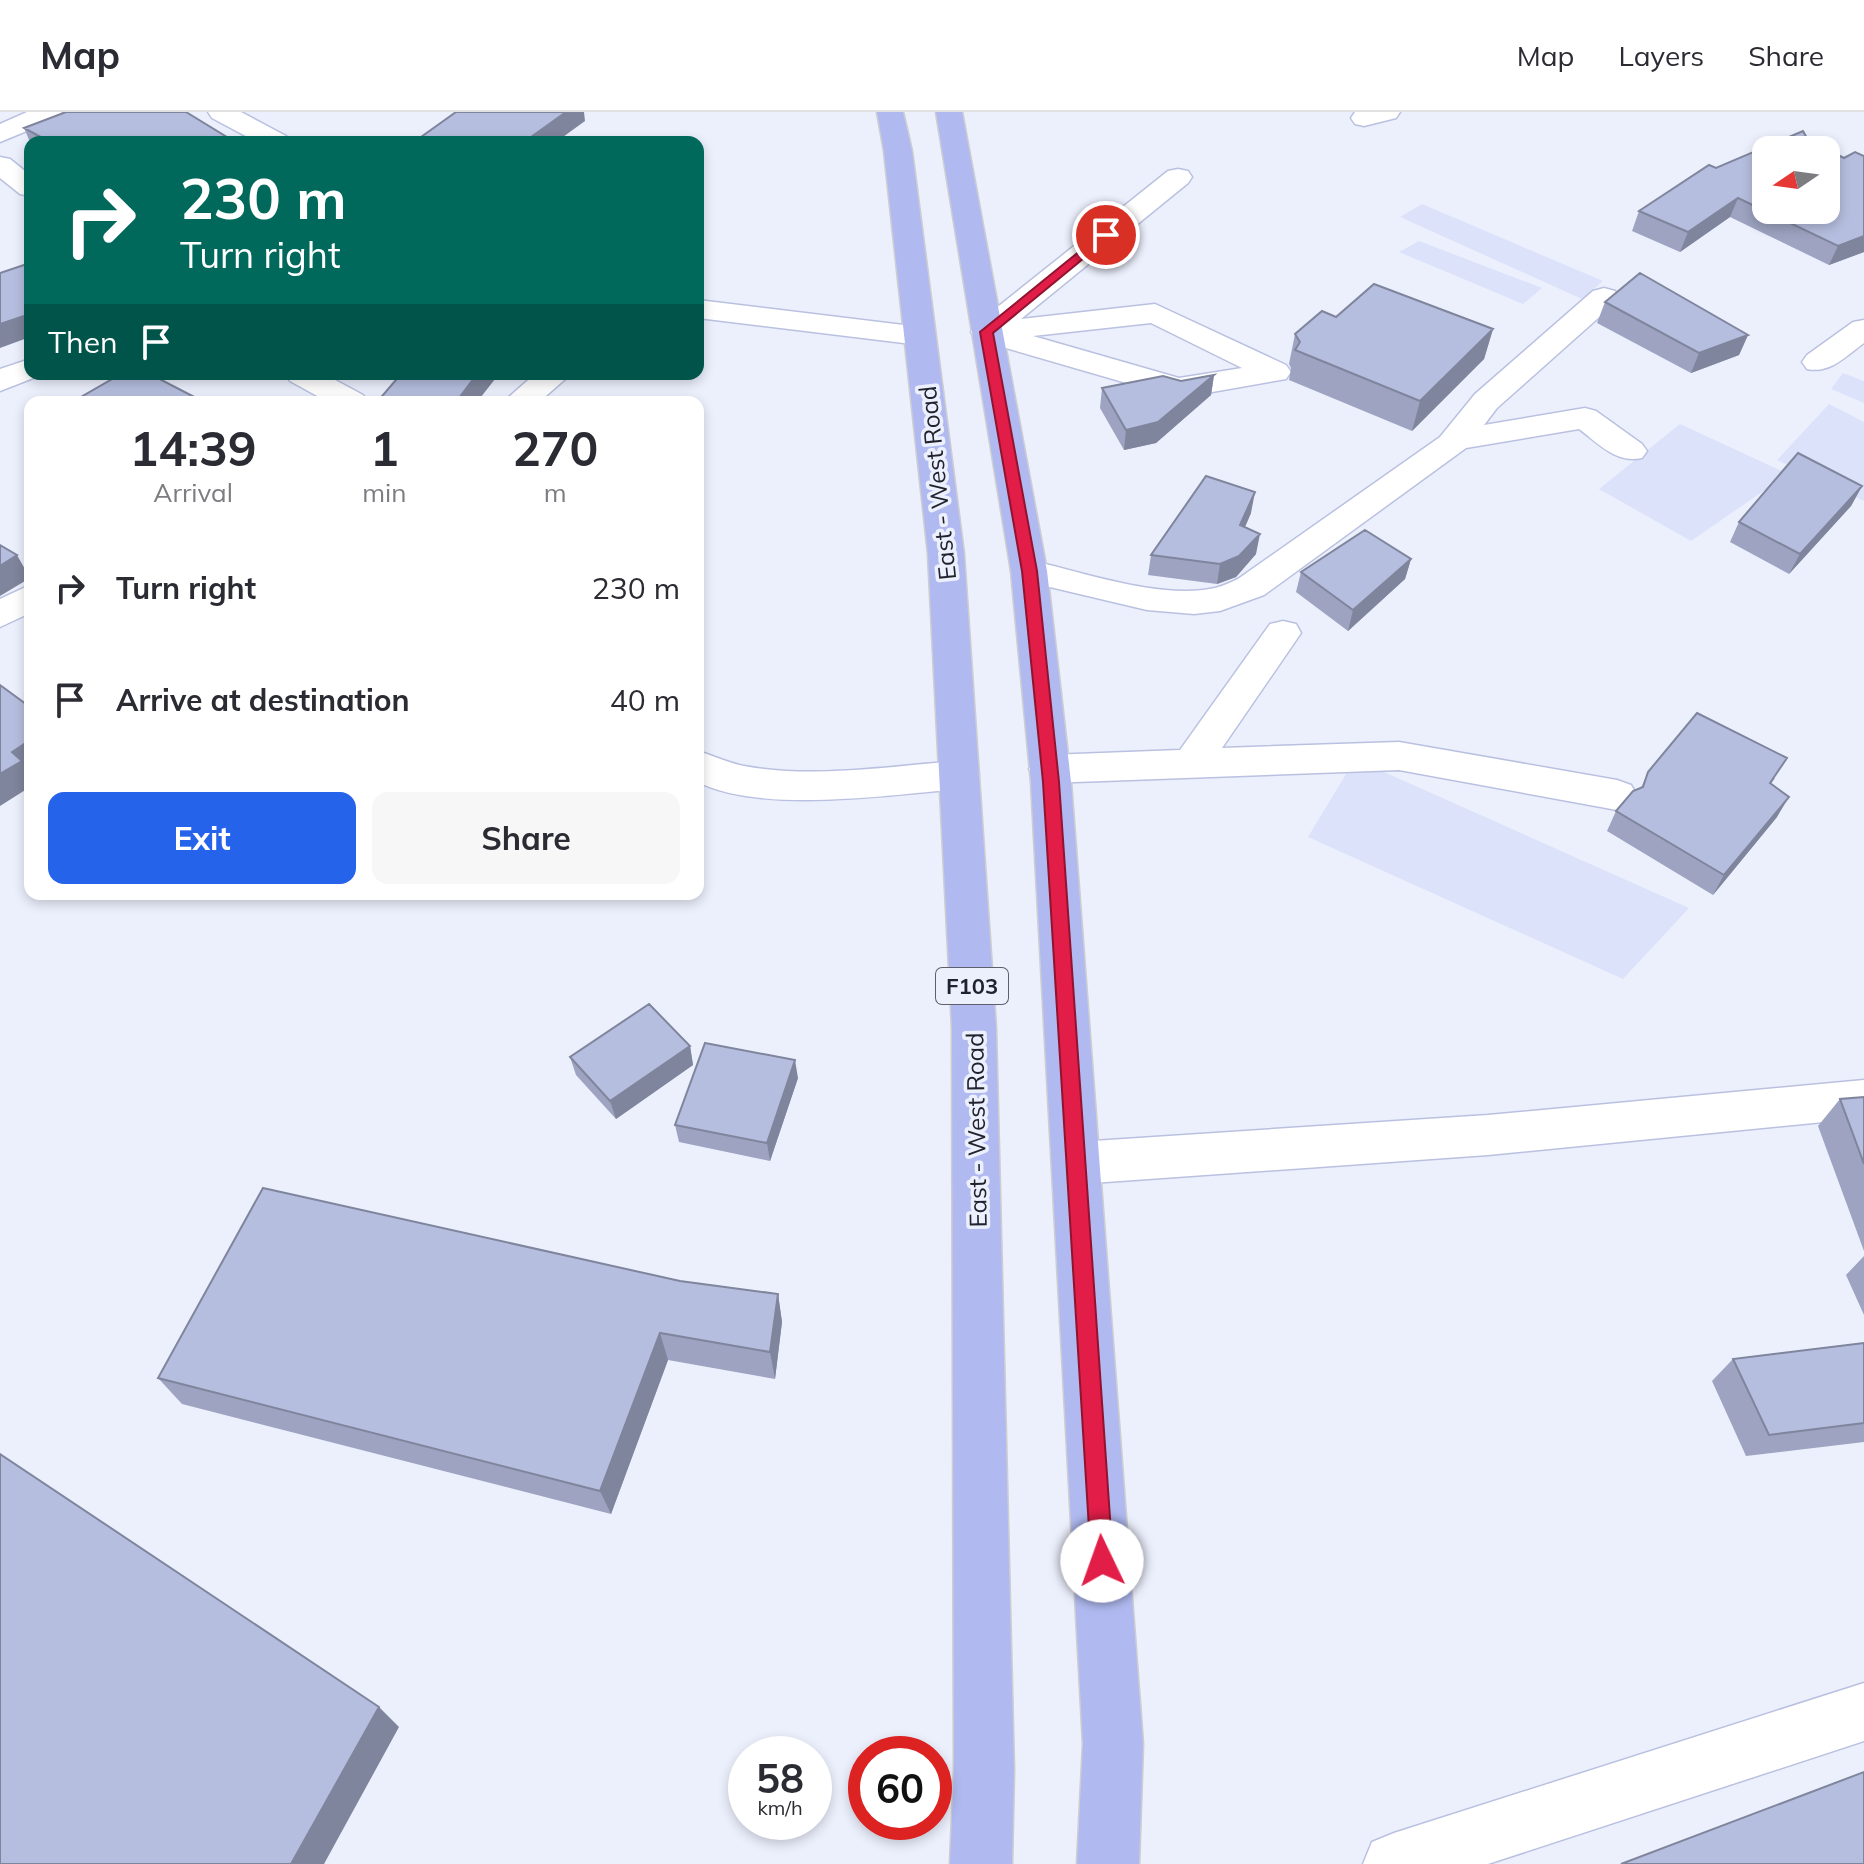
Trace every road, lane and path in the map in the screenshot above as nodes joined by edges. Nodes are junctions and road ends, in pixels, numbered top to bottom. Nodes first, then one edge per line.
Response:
1 (49, 112) edge
2 (221, 112) edge
3 (890, 112) edge
4 (949, 112) edge
5 (0, 134) edge
6 (266, 136) edge
7 (0, 165) edge
8 (1178, 177) dead end
9 (24, 183) edge
10 (1604, 297) dead end
11 (704, 310) edge
12 (1864, 329) edge
13 (986, 332) junction
14 (920, 336) junction
15 (1818, 362) dead end
16 (24, 371) edge
17 (312, 380) edge
18 (547, 380) edge
19 (0, 381) edge
20 (341, 396) edge
21 (527, 396) edge
22 (1455, 440) junction
23 (1630, 451) dead end
24 (1029, 571) junction
25 (24, 601) edge
26 (0, 615) edge
27 (1283, 633) dead end
28 (1190, 765) junction
29 (1049, 769) junction
30 (704, 770) edge
31 (959, 775) junction
32 (1617, 795) dead end
33 (1864, 1099) edge
34 (1078, 1163) junction
35 (1864, 1712) edge
36 (981, 1864) edge
37 (1108, 1864) edge
38 (1394, 1864) edge

1 - 5 street
2 - 6 street
3 - 14 main road, East - West Road / F103
4 - 13 main road
7 - 9 street
8 - 13 street
10 - 22 street
11 - 14 street
12 - 15 street
13 - 13 street
13 - 24 main road
14 - 31 main road, East - West Road / F103
16 - 19 street
17 - 20 street
18 - 21 street
22 - 23 street
22 - 24 street
24 - 29 main road
25 - 26 street
27 - 28 street
28 - 29 street
28 - 32 street
29 - 34 main road
30 - 31 street
31 - 36 main road, East - West Road / F103
33 - 34 street
34 - 37 main road
35 - 38 street

